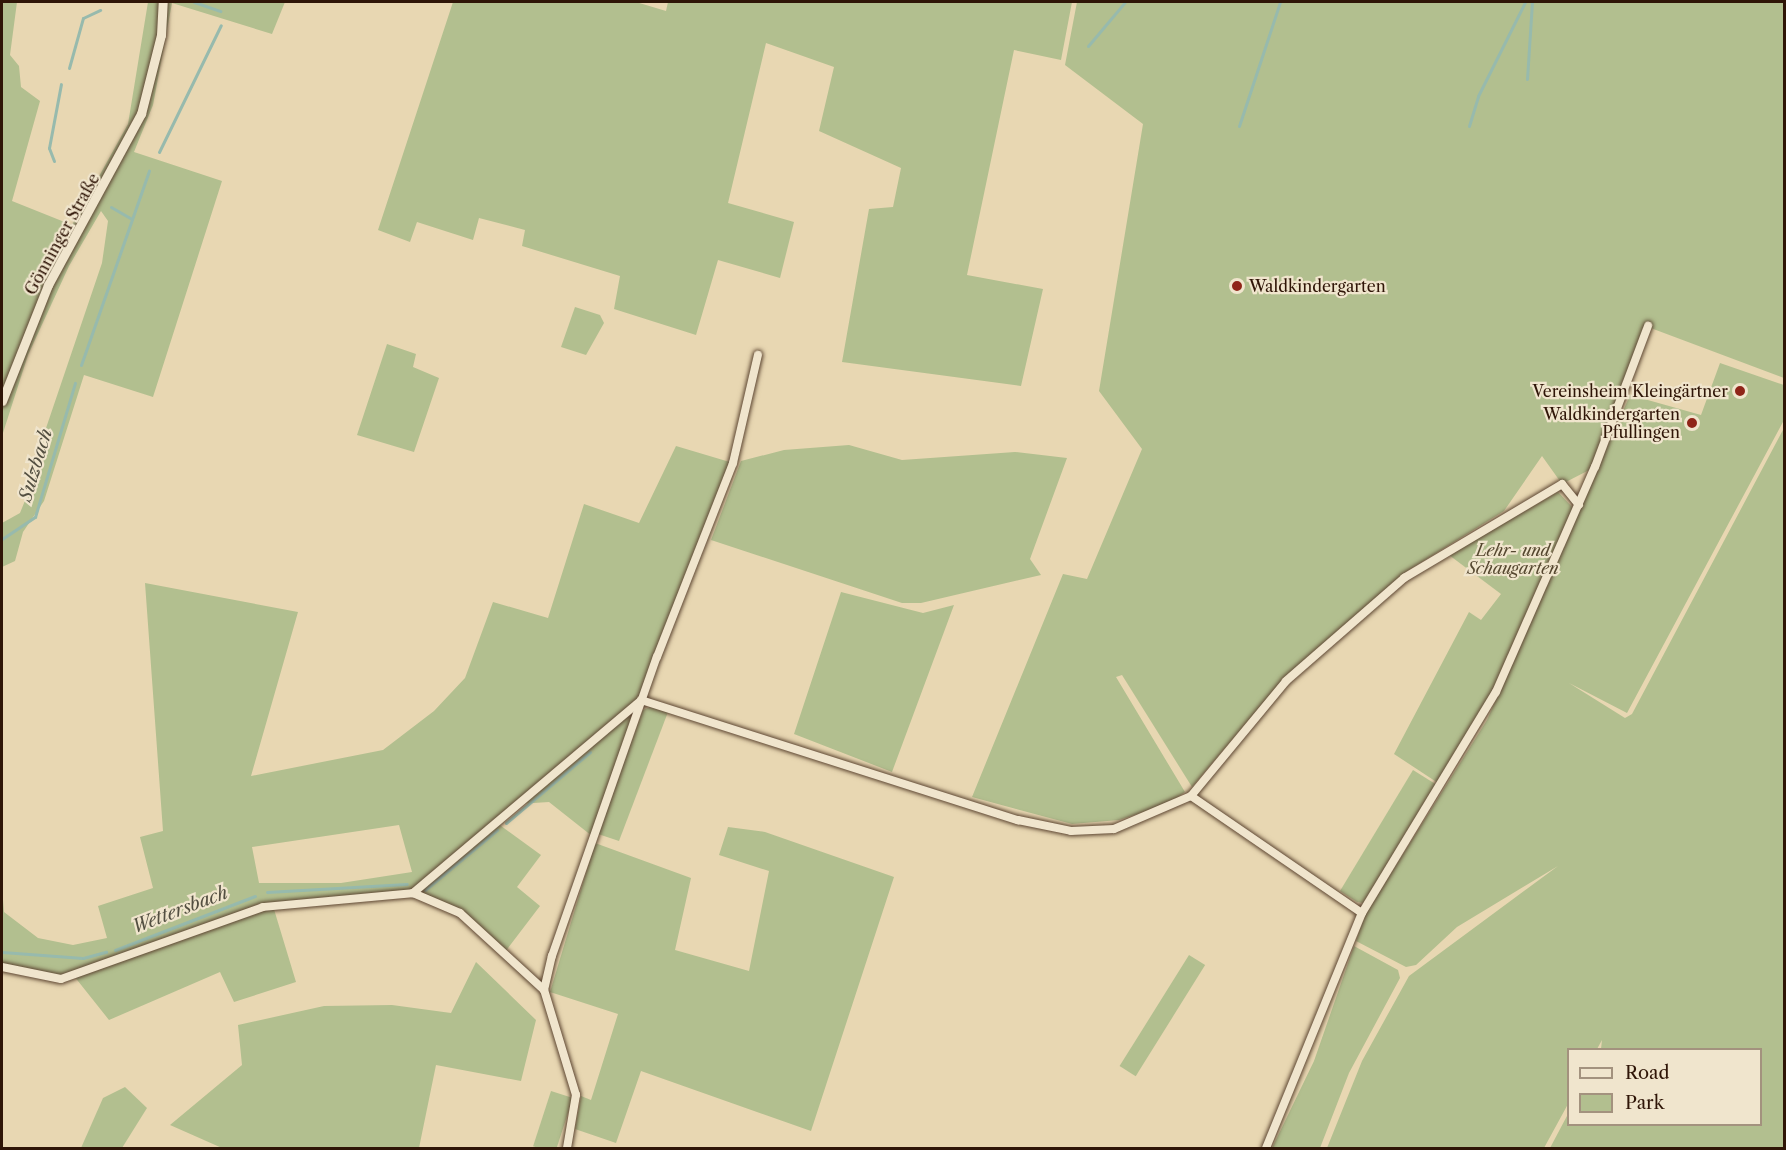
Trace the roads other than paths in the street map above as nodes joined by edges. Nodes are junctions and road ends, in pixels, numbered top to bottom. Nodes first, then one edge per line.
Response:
1 (163, 2) edge
2 (1648, 326) dead end
3 (758, 355) dead end
4 (2, 401) edge
5 (1579, 505) junction
6 (641, 700) junction
7 (1191, 796) junction
8 (413, 892) junction
9 (1362, 913) junction
10 (2, 967) edge
11 (544, 990) junction
12 (567, 1149) edge
13 (1266, 1149) edge

1 - 4 street, Gönninger Straße
2 - 5 street
3 - 6 street
5 - 7 street
5 - 9 street
6 - 7 street
6 - 8 street
6 - 11 street
7 - 9 street
8 - 10 street
8 - 11 street
9 - 13 street
11 - 12 street

